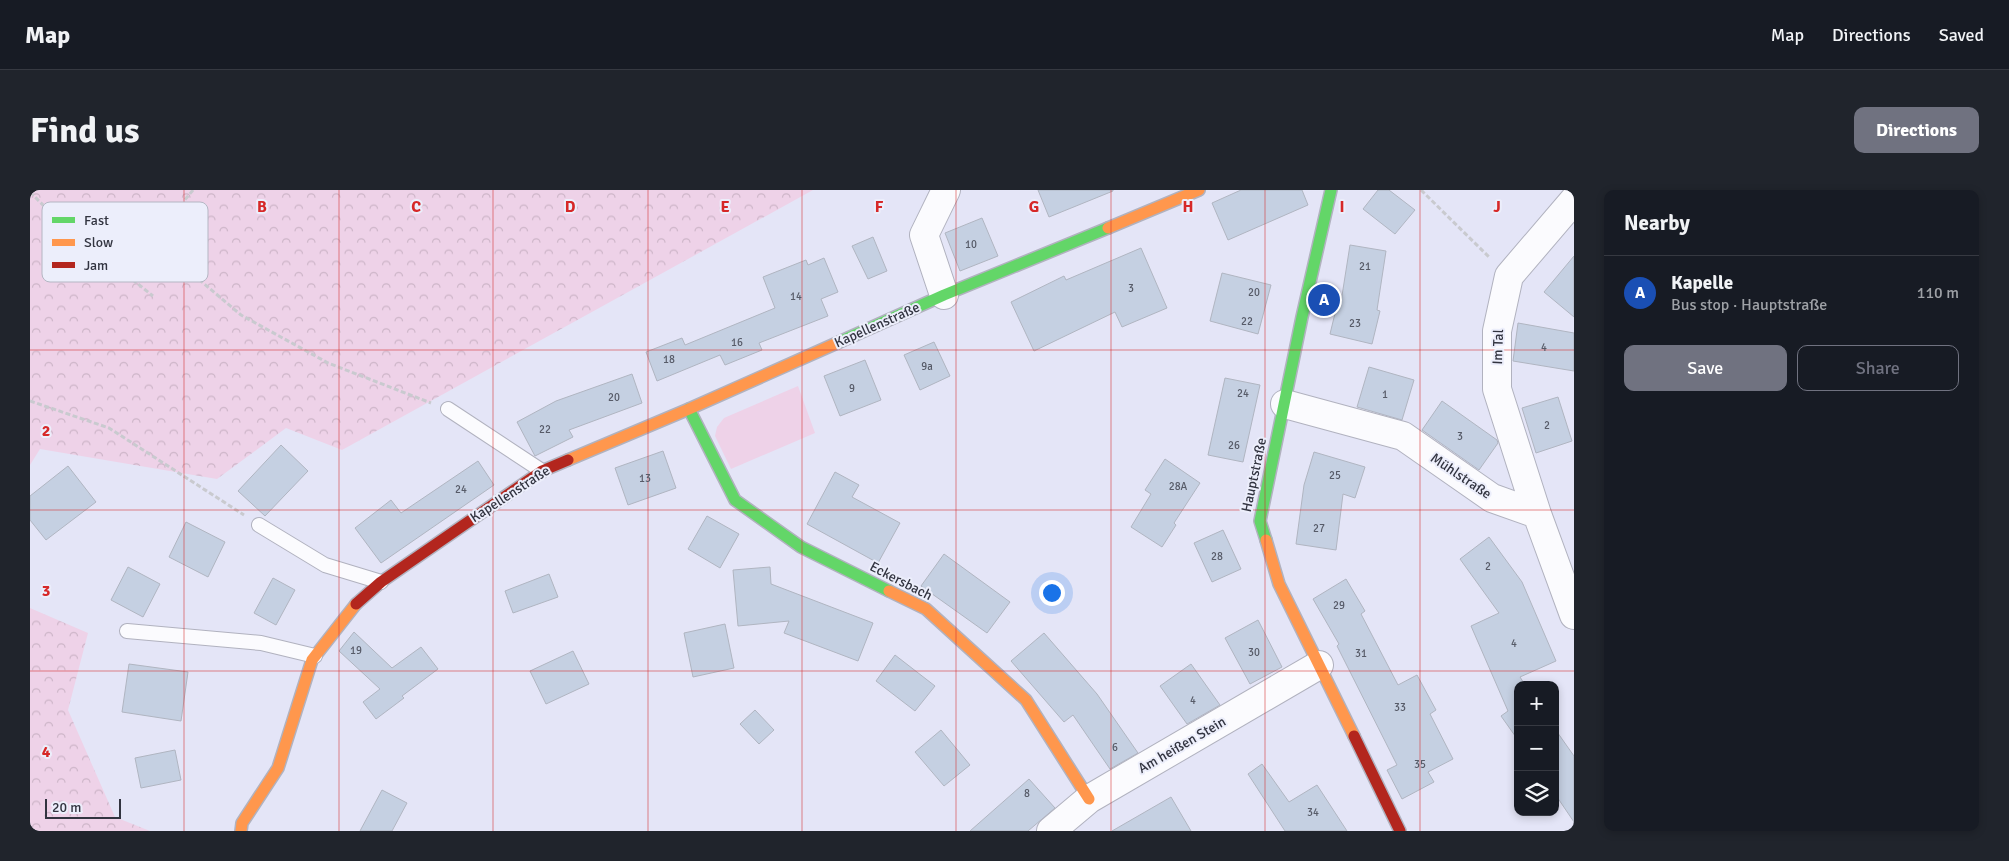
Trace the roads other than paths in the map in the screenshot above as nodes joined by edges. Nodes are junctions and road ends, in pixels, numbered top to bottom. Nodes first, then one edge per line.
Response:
1 (946, 190) edge
2 (1199, 190) edge
3 (1331, 190) edge
4 (1574, 200) edge
5 (944, 295) junction
6 (1285, 404) junction
7 (448, 409) road end
8 (689, 409) junction
9 (542, 471) junction
10 (1537, 514) junction
11 (259, 525) road end
12 (381, 582) junction
13 (1574, 615) edge
14 (127, 631) dead end
15 (315, 656) junction
16 (1319, 665) junction
17 (1089, 799) junction
18 (241, 831) edge
19 (1051, 831) edge
20 (1400, 831) edge

1 - 5 street
2 - 5 street, Kapellenstraße
3 - 6 street, Hauptstraße
4 - 10 street, Im Tal
5 - 8 street, Kapellenstraße
6 - 10 street, Mühlstraße
6 - 16 street, Hauptstraße
7 - 9 lane
8 - 9 street, Kapellenstraße
8 - 17 street, Eckersbach
9 - 12 street, Kapellenstraße
10 - 13 street
11 - 12 lane
12 - 15 street, Kapellenstraße
14 - 15 lane
15 - 18 street, Kapellenstraße
16 - 17 street, Am heißen Stein
16 - 20 street, Hauptstraße
17 - 19 street, Am heißen Stein

